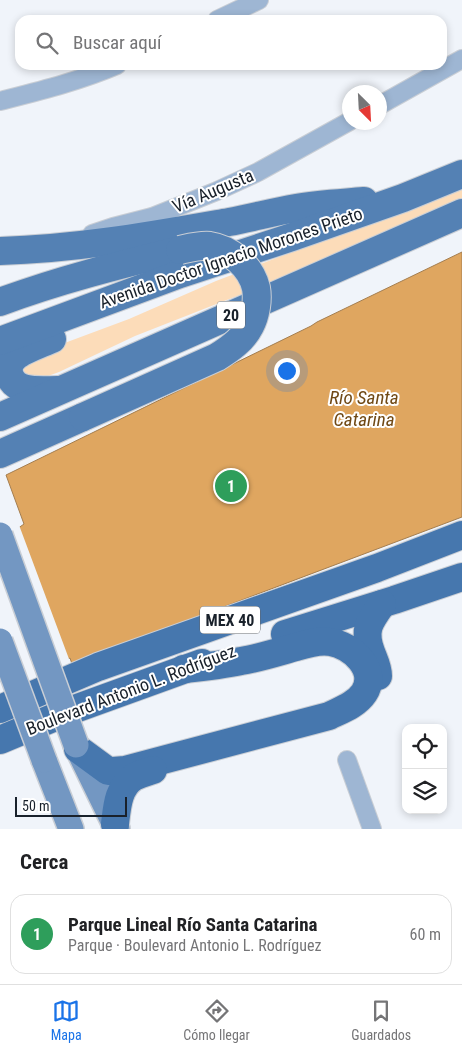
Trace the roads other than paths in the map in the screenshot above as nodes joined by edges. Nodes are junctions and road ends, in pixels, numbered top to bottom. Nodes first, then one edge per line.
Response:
1 (259, 0) edge
2 (228, 15) edge
3 (462, 59) edge
4 (447, 67) edge
5 (106, 70) edge
6 (442, 70) edge
7 (0, 101) edge
8 (387, 101) edge
9 (342, 125) edge
10 (462, 174) edge
11 (402, 198) junction
12 (462, 213) edge
13 (70, 246) junction
14 (0, 252) edge
15 (180, 262) junction
16 (0, 269) edge
17 (0, 302) edge
18 (0, 341) edge
19 (59, 390) junction
20 (0, 417) edge
21 (0, 454) edge
22 (0, 535) edge
23 (462, 535) edge
24 (462, 577) edge
25 (382, 604) junction
26 (0, 642) edge
27 (184, 669) junction
28 (0, 709) edge
29 (0, 740) edge
30 (77, 747) junction
31 (347, 760) dead end
32 (116, 827) edge
33 (71, 829) edge
34 (372, 829) edge

1 - 2 street
3 - 4 street
5 - 7 street
6 - 8 street
9 - 13 street, Vía Augusta
10 - 11 main road, Avenida Doctor Ignacio Morones Prieto
11 - 13 main road
11 - 15 main road, Avenida Doctor Ignacio Morones Prieto
12 - 19 main road, 20
13 - 14 main road
15 - 16 main road
15 - 17 main road
15 - 18 main road, Avenida Doctor Ignacio Morones Prieto
15 - 19 main road
15 - 21 main road, bridge
19 - 20 main road, 20
22 - 30 main road, bridge
23 - 28 highway, Boulevard Antonio L. Rodríguez / MEX 40
24 - 25 highway, Boulevard Antonio L. Rodríguez / MEX 40
25 - 27 highway, Boulevard Antonio L. Rodríguez / MEX 40
25 - 32 highway
26 - 33 main road, bridge
27 - 29 highway, Boulevard Antonio L. Rodríguez / MEX 40
27 - 30 highway
30 - 32 main road
31 - 34 street

